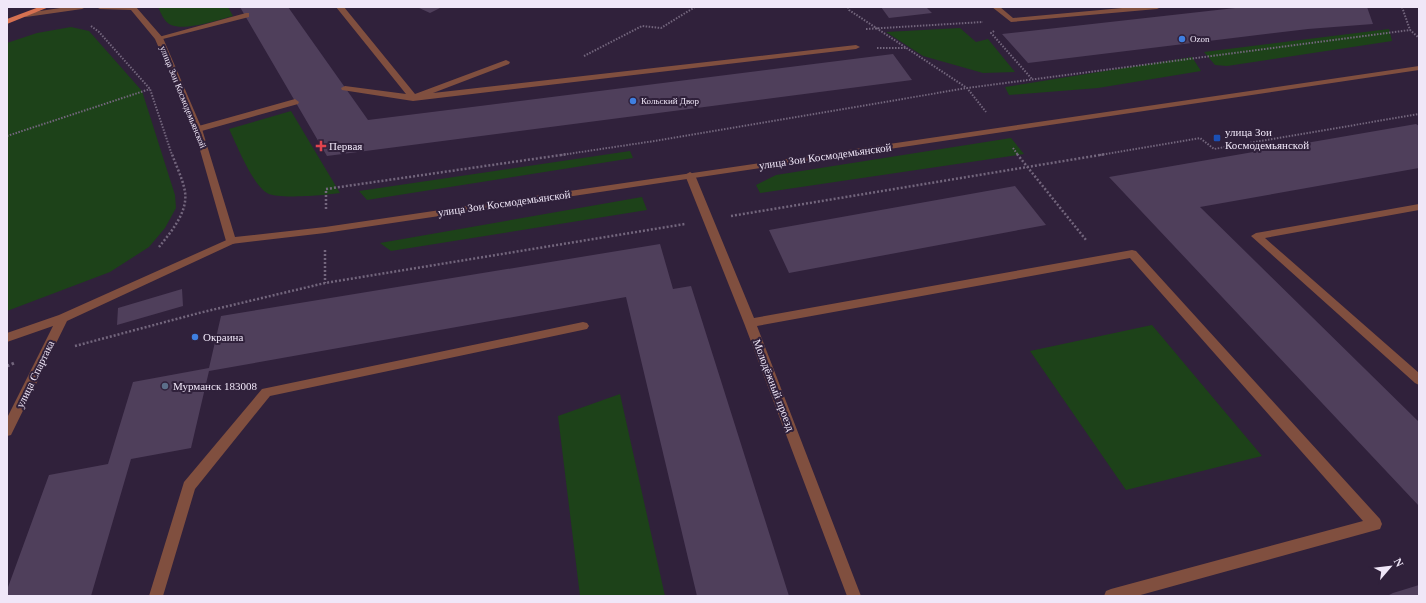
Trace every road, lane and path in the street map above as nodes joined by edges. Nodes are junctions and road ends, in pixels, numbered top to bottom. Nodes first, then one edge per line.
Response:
1 (45, 7) edge
2 (82, 7) edge
3 (100, 7) edge
4 (340, 7) edge
5 (695, 7) edge
6 (848, 7) edge
7 (996, 7) edge
8 (1157, 7) edge
9 (1402, 7) edge
10 (132, 8) edge
11 (26, 14) junction
12 (246, 16) dead end
13 (1011, 20) junction
14 (7, 22) edge
15 (88, 23) dead end
16 (1410, 30) junction
17 (991, 33) dead end
18 (159, 38) junction
19 (1419, 38) edge
20 (856, 47) joint
21 (906, 48) dead end
22 (579, 59) dead end
23 (506, 62) dead end
24 (1419, 68) edge
25 (1032, 79) junction
26 (345, 88) dead end
27 (150, 89) junction
28 (413, 98) junction
29 (296, 102) dead end
30 (1419, 114) edge
31 (198, 130) junction
32 (7, 136) edge
33 (690, 175) junction
34 (1419, 207) edge
35 (708, 220) junction
36 (325, 230) junction
37 (231, 241) junction
38 (159, 247) dead end
39 (325, 284) junction
40 (63, 318) junction
41 (750, 323) junction
42 (583, 326) dead end
43 (7, 338) edge
44 (45, 353) junction
45 (1419, 380) edge
46 (7, 430) edge
47 (156, 596) edge
48 (854, 596) edge
49 (1111, 596) edge

1 - 11 main road
2 - 11 street
3 - 10 street, улица Зои Космодемьянской
4 - 28 street
5 - 22 path
6 - 13 path
7 - 13 street
8 - 13 street
9 - 16 path
10 - 18 street, улица Зои Космодемьянской
11 - 14 main road
12 - 18 street
15 - 27 path
16 - 19 path
16 - 25 path
17 - 25 path
18 - 31 street, улица Зои Космодемьянской
20 - 21 path
20 - 28 street
23 - 28 street
24 - 33 street, улица Зои Космодемьянской
25 - 36 path
26 - 28 street
27 - 32 path
27 - 38 path
29 - 31 street
30 - 35 path
31 - 37 street, улица Зои Космодемьянской
33 - 35 street, Молодёжный проезд
33 - 36 street, улица Зои Космодемьянской
34 - 45 street
35 - 39 path
35 - 41 street, Молодёжный проезд
36 - 37 street, улица Зои Космодемьянской
36 - 39 path
37 - 40 street, улица Зои Космодемьянской
39 - 44 path
40 - 43 street, улица Зои Космодемьянской
40 - 44 street, улица Спартака
41 - 48 street, Молодёжный проезд
41 - 49 street
42 - 47 street
44 - 46 street, улица Спартака

